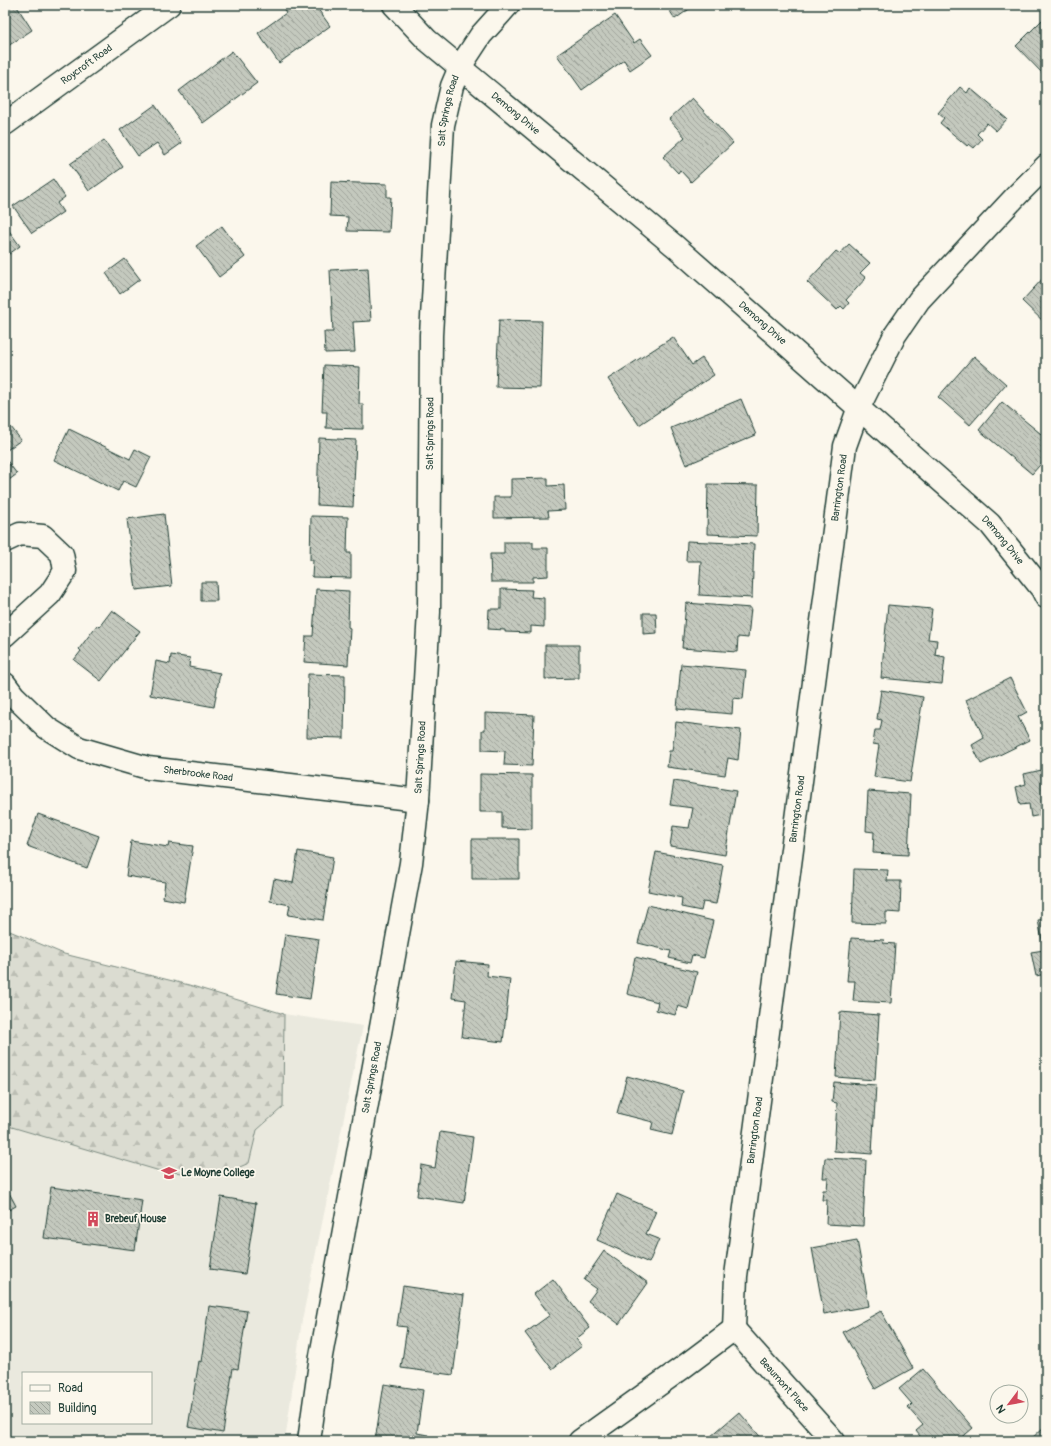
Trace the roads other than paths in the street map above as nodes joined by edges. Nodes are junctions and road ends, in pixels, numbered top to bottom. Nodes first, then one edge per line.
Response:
1 (169, 5) edge
2 (394, 5) edge
3 (508, 5) edge
4 (460, 67) junction
5 (5, 124) edge
6 (1046, 166) edge
7 (859, 407) junction
8 (5, 541) edge
9 (1046, 597) edge
10 (5, 635) edge
11 (5, 684) edge
12 (418, 800) junction
13 (734, 1329) junction
14 (309, 1441) edge
15 (580, 1441) edge
16 (834, 1441) edge

1 - 5 street, Roycroft Road
2 - 4 street, Demong Drive
3 - 4 street, Salt Springs Road
4 - 7 street, Demong Drive
4 - 12 street, Salt Springs Road
6 - 7 street, Barrington Road
7 - 9 street, Demong Drive
7 - 13 street, Barrington Road
8 - 10 street
11 - 12 street, Sherbrooke Road
12 - 14 street, Salt Springs Road
13 - 15 street
13 - 16 street, Beaumont Place

